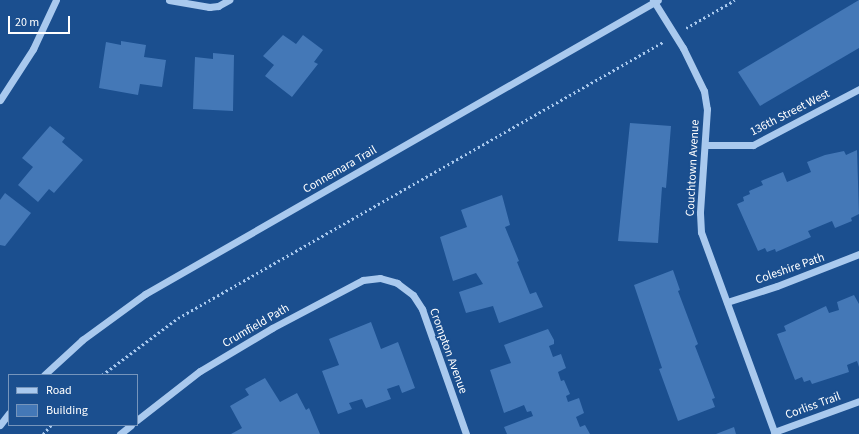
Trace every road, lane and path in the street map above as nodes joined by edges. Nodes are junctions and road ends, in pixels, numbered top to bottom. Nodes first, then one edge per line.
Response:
1 (56, 0) edge
2 (169, 0) edge
3 (229, 0) edge
4 (735, 0) edge
5 (655, 1) edge
6 (675, 35) junction
7 (859, 89) edge
8 (0, 100) edge
9 (705, 144) junction
10 (859, 254) edge
11 (397, 283) joint
12 (727, 302) junction
13 (45, 374) edge
14 (103, 374) edge
15 (859, 401) edge
16 (8, 414) edge
17 (138, 419) edge
18 (0, 425) edge
19 (50, 426) edge
20 (130, 426) edge
21 (774, 433) edge
22 (43, 434) edge
23 (120, 434) edge
24 (465, 434) edge

1 - 8 street
2 - 3 street
4 - 6 path
5 - 6 street, Couchtown Avenue
5 - 13 street, Connemara Trail
6 - 9 street, Couchtown Avenue
6 - 14 path
7 - 9 street, 136th Street West
9 - 12 street, Couchtown Avenue
10 - 12 street, Coleshire Path
11 - 17 street, Crumfield Path
11 - 24 street, Crompton Avenue
12 - 21 street, Couchtown Avenue
15 - 21 street, Corliss Trail
16 - 18 street
19 - 22 path
20 - 23 street

